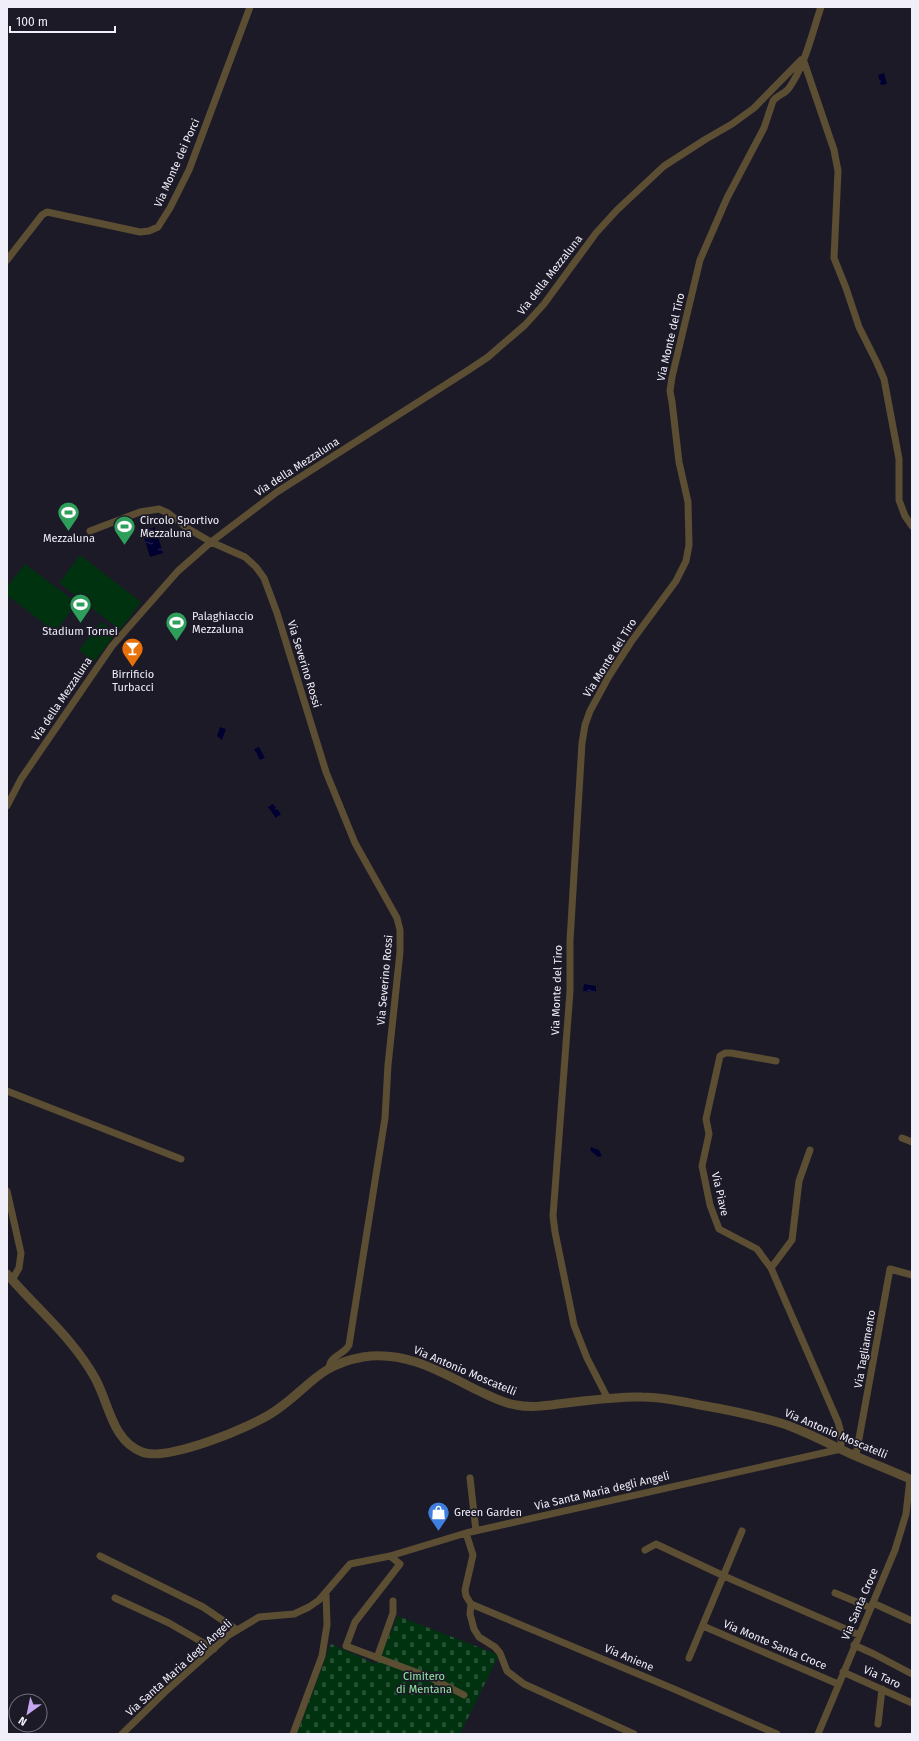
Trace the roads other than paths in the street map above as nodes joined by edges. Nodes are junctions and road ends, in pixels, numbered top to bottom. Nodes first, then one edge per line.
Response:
1 (250, 7) edge
2 (821, 7) edge
3 (803, 59) junction
4 (7, 260) edge
5 (912, 526) edge
6 (90, 531) dead end
7 (211, 542) junction
8 (7, 806) edge
9 (776, 1060) dead end
10 (7, 1091) edge
11 (902, 1138) dead end
12 (912, 1142) edge
13 (810, 1150) dead end
14 (181, 1160) dead end
15 (7, 1191) edge
16 (772, 1268) junction
17 (912, 1275) edge
18 (10, 1277) edge
19 (329, 1368) junction
20 (608, 1399) junction
21 (841, 1449) junction
22 (856, 1456) junction
23 (470, 1478) dead end
24 (911, 1479) edge
25 (476, 1531) junction
26 (742, 1531) dead end
27 (466, 1533) junction
28 (645, 1550) dead end
29 (100, 1556) dead end
30 (390, 1556) junction
31 (724, 1576) junction
32 (326, 1592) junction
33 (835, 1593) dead end
34 (115, 1598) dead end
35 (393, 1601) dead end
36 (471, 1604) junction
37 (872, 1606) junction
38 (912, 1621) edge
39 (703, 1626) junction
40 (237, 1630) junction
41 (859, 1635) junction
42 (854, 1645) junction
43 (214, 1649) junction
44 (377, 1658) junction
45 (689, 1658) dead end
46 (843, 1672) junction
47 (912, 1674) edge
48 (838, 1684) junction
49 (882, 1689) junction
50 (464, 1695) dead end
51 (912, 1703) edge
52 (878, 1724) dead end
53 (122, 1734) edge
54 (292, 1734) edge
55 (634, 1734) edge
56 (777, 1734) edge
57 (818, 1734) edge

1 - 4 street, Via Monte dei Porci
2 - 3 street, Via della Mezzaluna
3 - 5 street
3 - 7 street, Via della Mezzaluna
3 - 20 street, Via Monte del Tiro
6 - 7 street
7 - 8 street, Via della Mezzaluna
7 - 19 street, Via Severino Rossi
9 - 16 street, Via Piave
10 - 14 street
11 - 12 street
13 - 16 street
15 - 18 street
16 - 21 street, Via Piave
17 - 22 street, Via Tagliamento
18 - 19 street, Via Antonio Moscatelli
19 - 20 street, Via Antonio Moscatelli
20 - 21 street, Via Antonio Moscatelli
21 - 22 street, Via Antonio Moscatelli
21 - 25 street, Via Santa Maria degli Angeli
22 - 24 street, Via Antonio Moscatelli
23 - 25 street
24 - 37 street, Via Santa Croce
25 - 27 street, Via Santa Maria degli Angeli
26 - 31 street
27 - 30 street, Via Santa Maria degli Angeli
27 - 36 street
28 - 31 street
29 - 40 street
30 - 32 street, Via Santa Maria degli Angeli
30 - 44 street
31 - 39 street
31 - 41 street
32 - 40 street, Via Santa Maria degli Angeli
32 - 54 street
33 - 37 street
34 - 43 street
35 - 44 street
36 - 55 street
36 - 56 street, Via Aniene
37 - 38 street
37 - 41 street, Via Santa Croce
39 - 45 street
39 - 48 street, Via Monte Santa Croce
40 - 43 street, Via Santa Maria degli Angeli
41 - 42 street, Via Santa Croce
42 - 46 street, Via Santa Croce
42 - 47 street
43 - 53 street, Via Santa Maria degli Angeli
44 - 50 street
46 - 48 street, Via Santa Croce
46 - 49 street, Via Taro
48 - 57 street, Via Santa Croce
49 - 51 street, Via Taro
49 - 52 street

